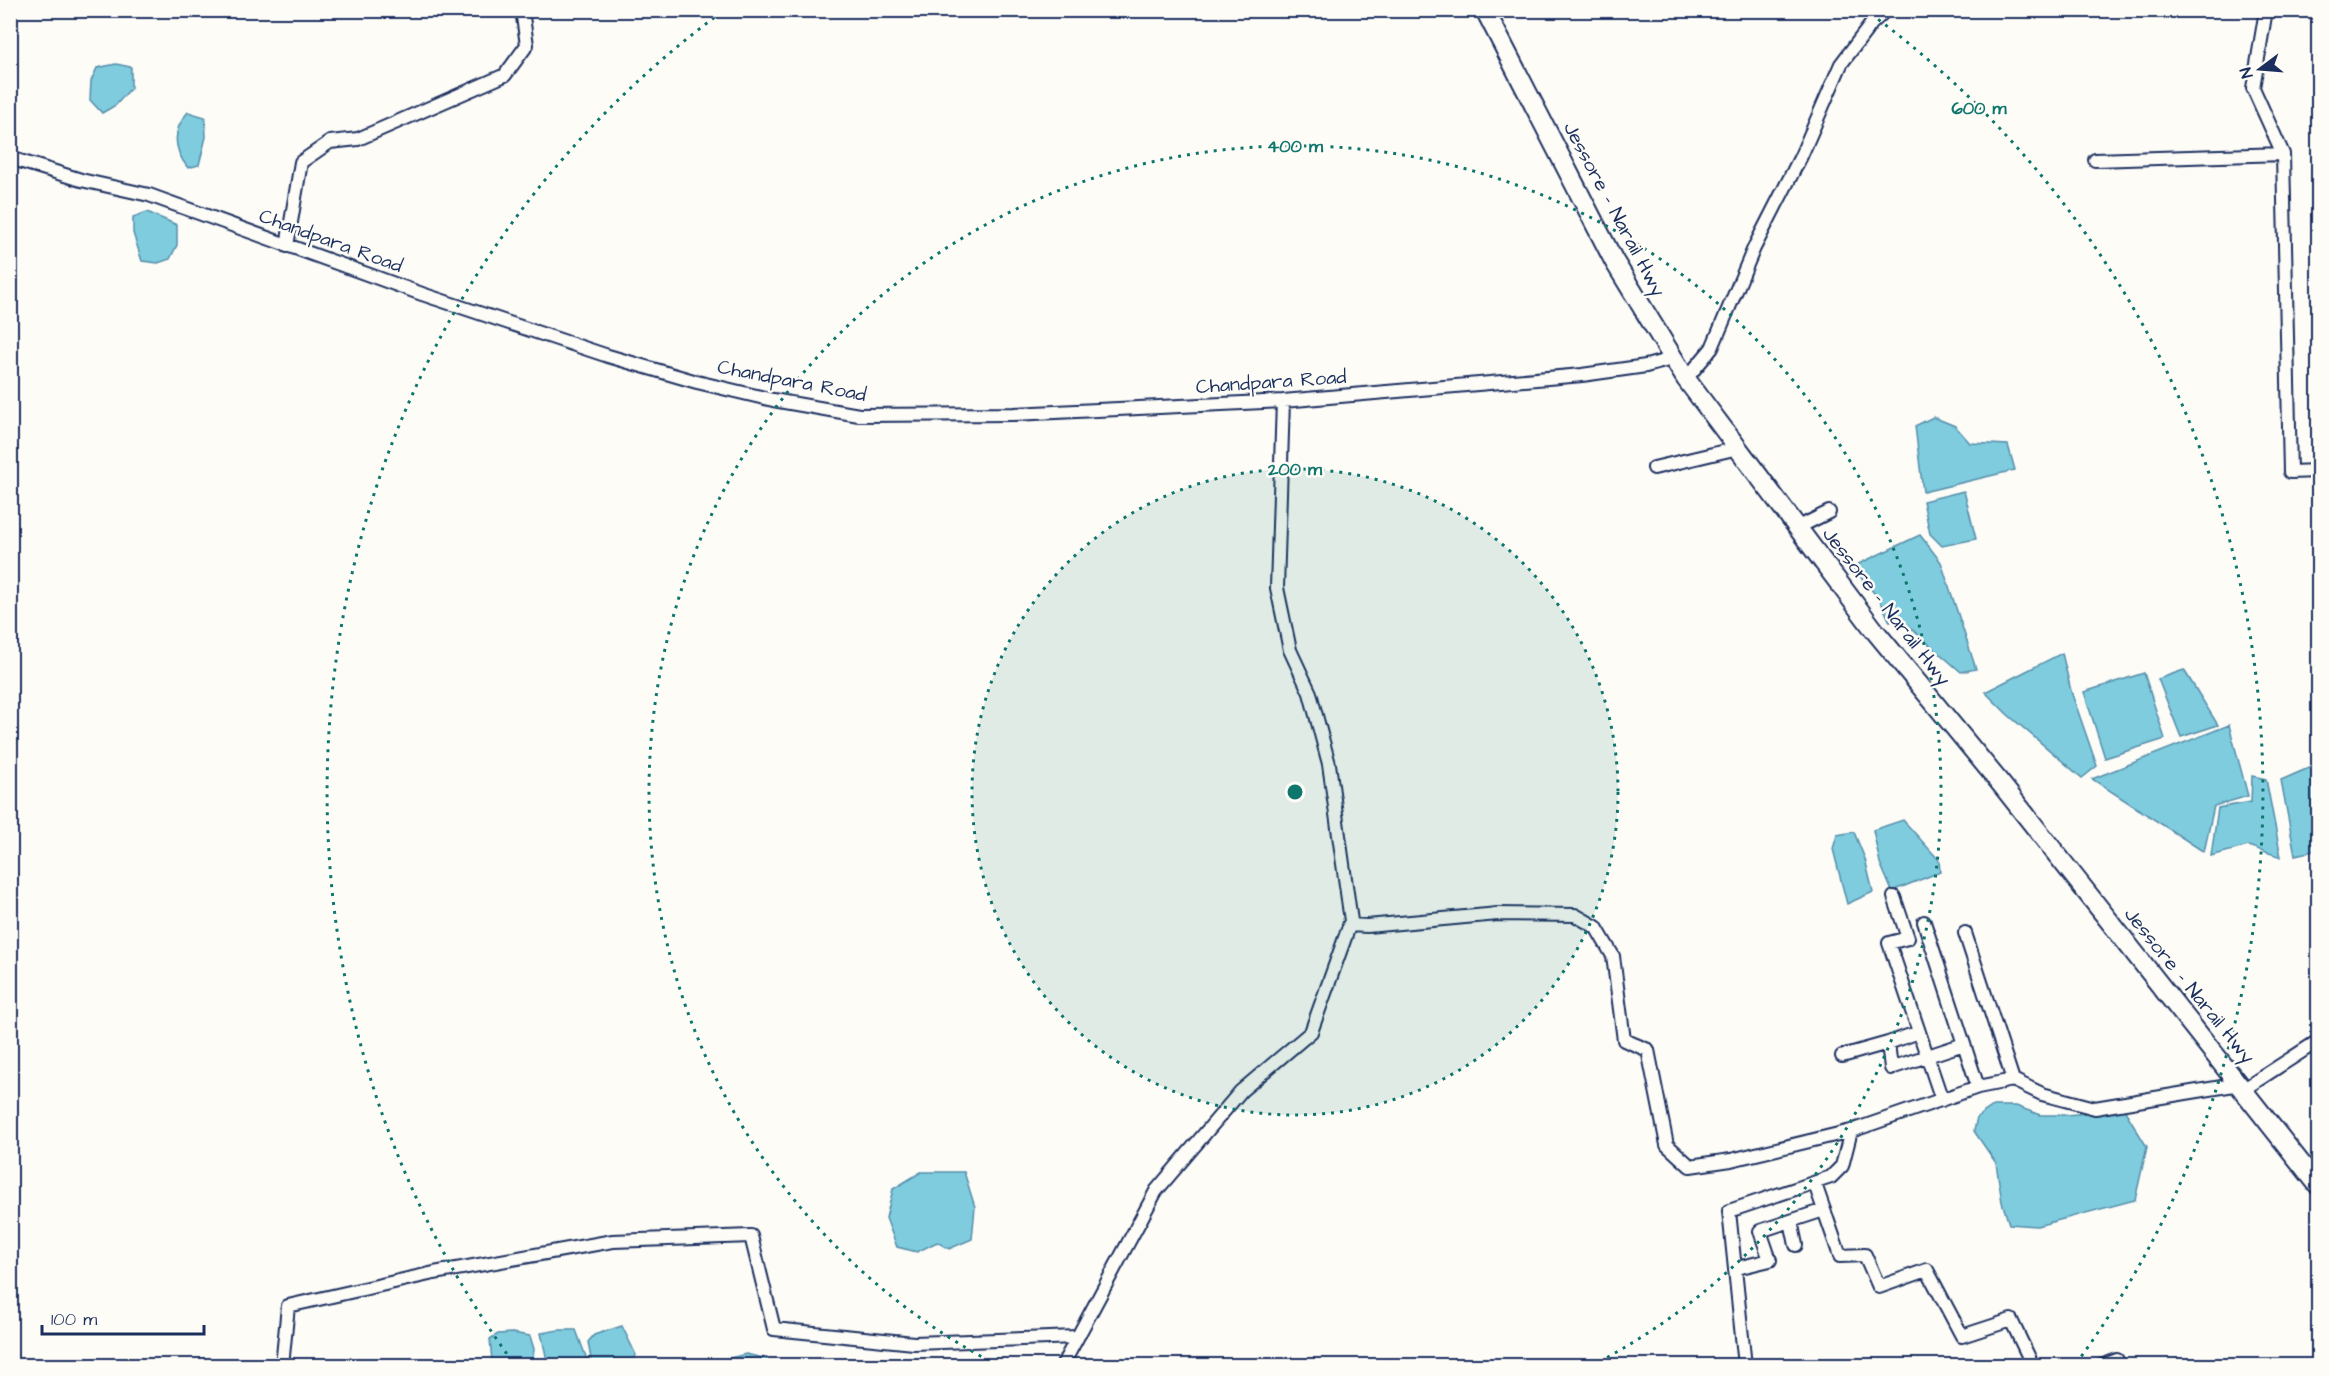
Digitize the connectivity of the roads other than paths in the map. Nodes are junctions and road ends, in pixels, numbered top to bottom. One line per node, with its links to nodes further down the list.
1 (522, 10): 8 (street)
2 (1485, 10): 9 (highway, Jessore - Narail Hwy)
3 (1886, 10): 10 (street)
4 (2266, 10): 5 (street)
5 (2283, 154): 7 (street); 14 (street)
6 (10, 158): 8 (street, Chandpara Road)
7 (2095, 160)
8 (286, 246): 11 (street, Chandpara Road)
9 (1672, 359): 10 (highway, Jessore - Narail Hwy); 11 (street, Chandpara Road)
10 (1686, 379): 12 (highway, Jessore - Narail Hwy)
11 (1283, 401): 19 (street)
12 (1738, 448): 13 (street); 16 (highway, Jessore - Narail Hwy)
13 (1654, 468)
14 (2319, 471)
15 (1828, 512): 16 (street)
16 (1797, 528): 29 (highway, Jessore - Narail Hwy)
17 (1894, 897): 21 (street)
18 (1924, 922): 24 (street)
19 (1349, 926): 31 (street); 38 (street)
20 (1965, 933): 27 (street)
21 (1919, 1032): 23 (street); 26 (street)
22 (2319, 1041): 29 (street)
23 (1888, 1043): 25 (street); 26 (street)
24 (1964, 1044): 26 (street); 28 (street)
25 (1842, 1056)
26 (1928, 1056): 30 (street)
27 (2013, 1080): 28 (street); 29 (street)
28 (1978, 1087): 30 (street)
29 (2242, 1087): 33 (highway, Jessore - Narail Hwy)
30 (1942, 1100): 31 (street)
31 (1851, 1131): 41 (street)
32 (1815, 1184): 34 (street)
33 (2319, 1185)
34 (1824, 1210): 35 (street); 42 (street)
35 (1791, 1221): 36 (street); 37 (street)
36 (1796, 1245)
37 (1737, 1268)
38 (1076, 1337): 39 (street); 40 (street)
39 (282, 1365)
40 (1062, 1365)
41 (1745, 1365)
42 (2033, 1365)
43 (2101, 1365): 44 (street)
44 (2118, 1365)

